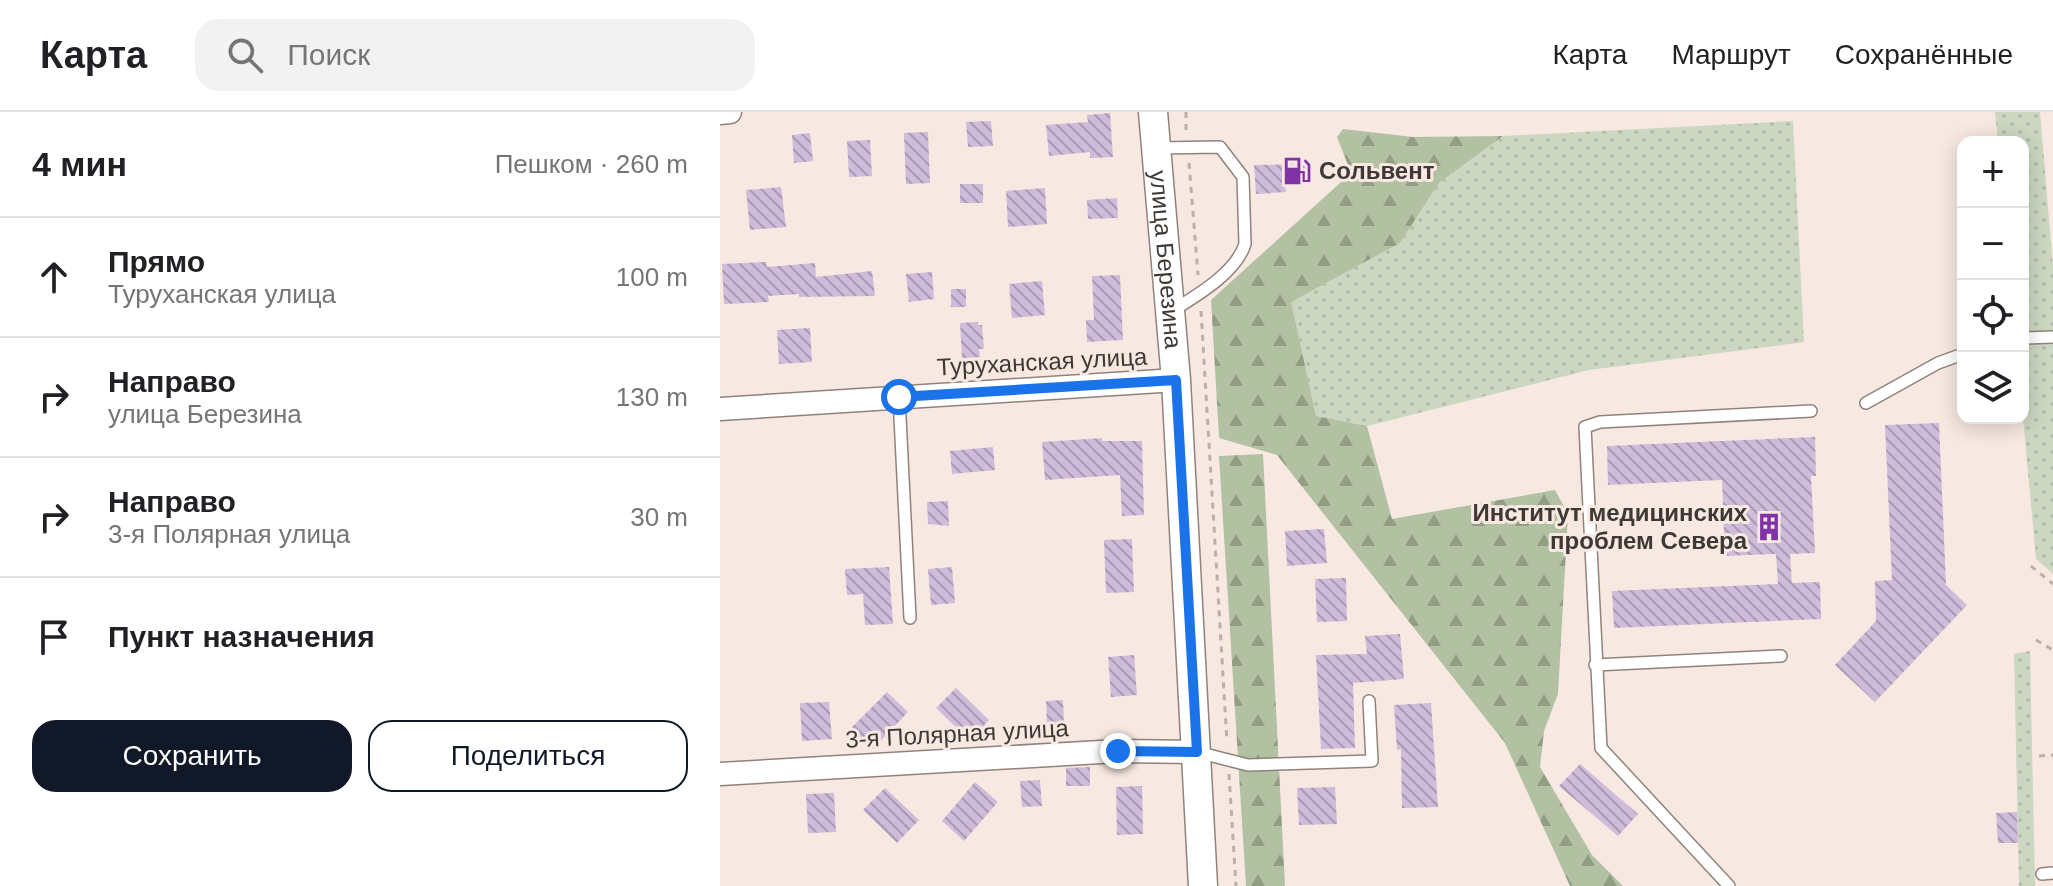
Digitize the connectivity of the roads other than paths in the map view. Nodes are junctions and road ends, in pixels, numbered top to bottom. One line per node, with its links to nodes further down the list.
1 (730, 112): 3 (street)
2 (1153, 112): 4 (street, улица Березина)
3 (720, 113)
4 (1156, 148): 5 (street, улица Березина); 5 (lane)
5 (1171, 312): 9 (street, улица Березина)
6 (2053, 337): 7 (lane)
7 (2029, 338)
8 (1957, 356): 11 (lane)
9 (1176, 380): 10 (street, Туруханская улица); 18 (street, улица Березина)
10 (899, 397): 12 (street, Туруханская улица); 14 (lane)
11 (1866, 403)
12 (720, 409)
13 (1811, 411): 16 (lane)
14 (910, 618)
15 (1781, 656): 16 (lane)
16 (1595, 665): 21 (lane)
17 (1369, 701): 18 (lane)
18 (1197, 752): 19 (street, 3-я Полярная улица); 20 (street, улица Березина)
19 (720, 774)
20 (1203, 886)
21 (1729, 886)

